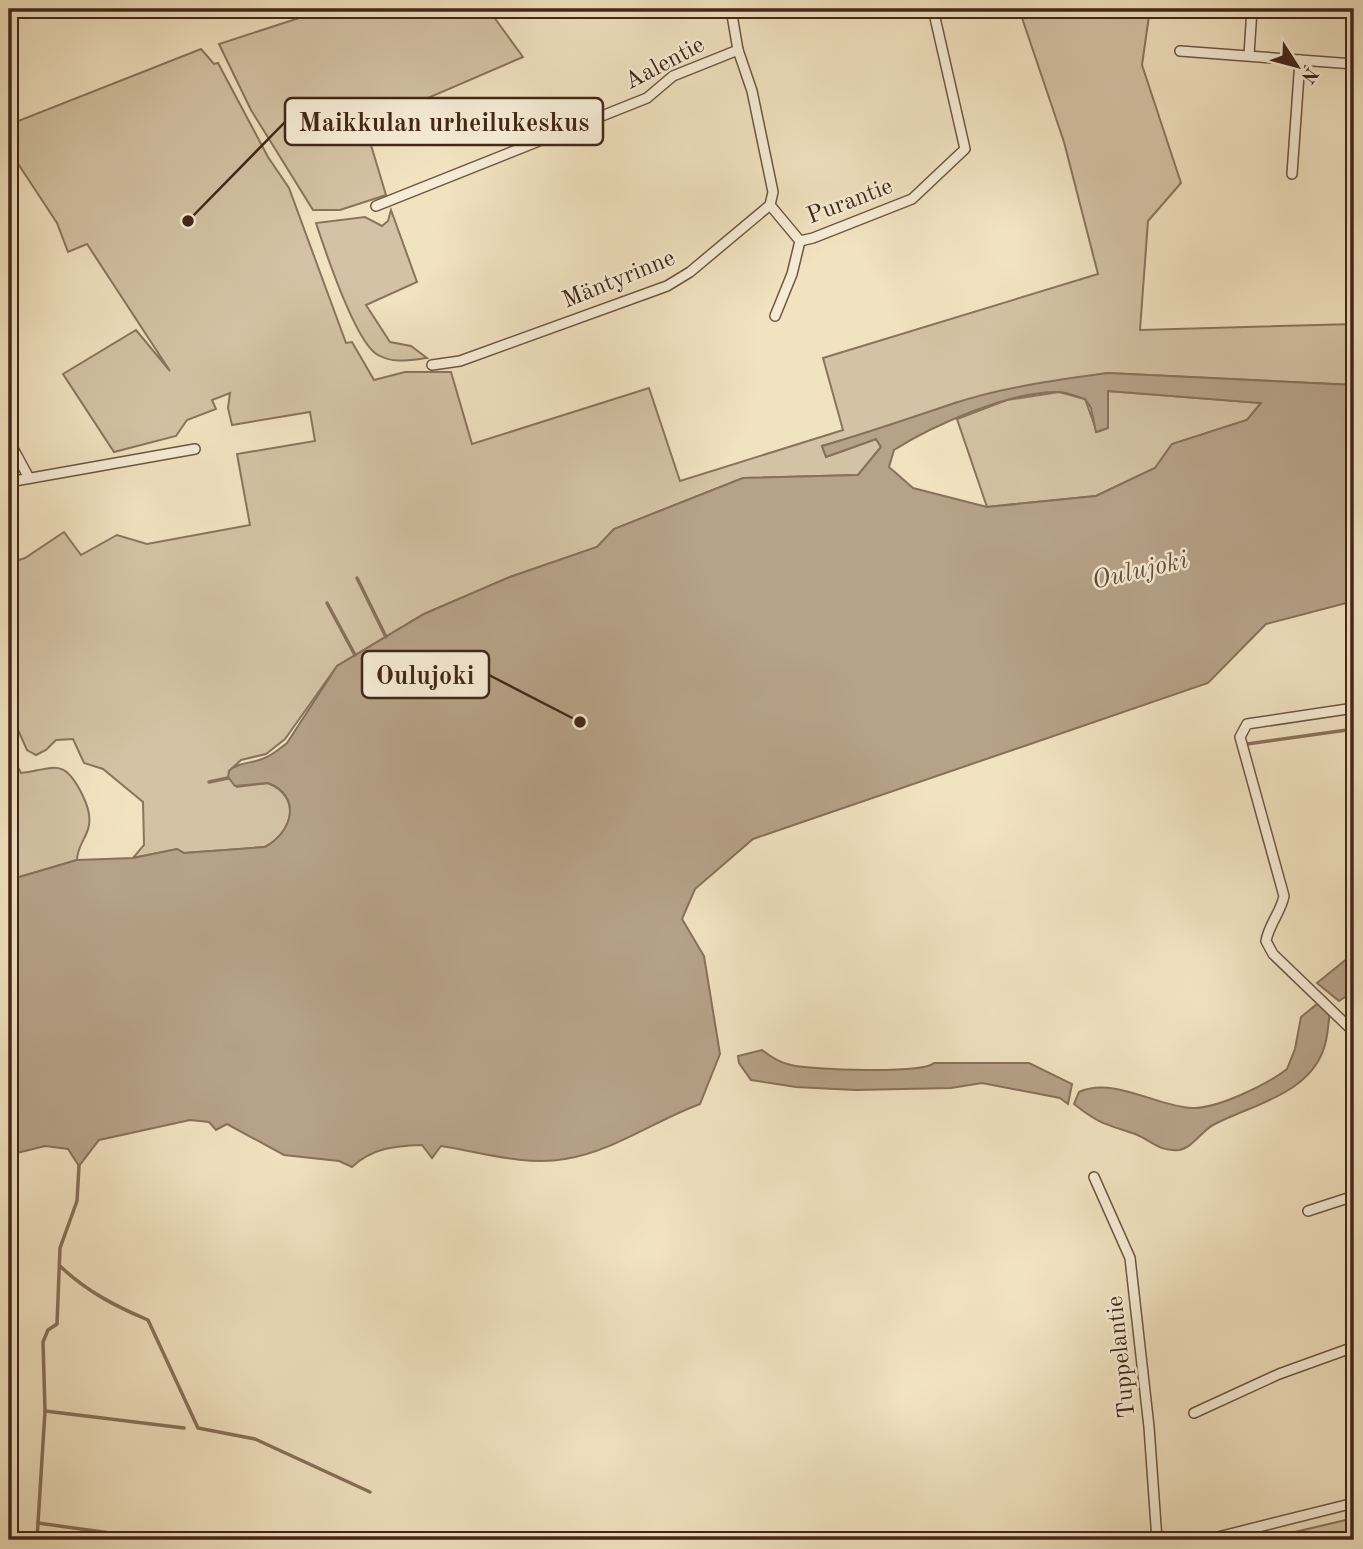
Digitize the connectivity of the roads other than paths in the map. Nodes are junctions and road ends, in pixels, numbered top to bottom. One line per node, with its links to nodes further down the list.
1 (732, 9): 4 (street)
2 (933, 9): 12 (street, Purantie)
3 (1252, 9): 6 (street)
4 (738, 50): 10 (street); 11 (street, Aalentie)
5 (1180, 51): 6 (street)
6 (1249, 55): 7 (street)
7 (1300, 60): 8 (street); 9 (street)
8 (1354, 64)
9 (1292, 174)
10 (770, 205): 12 (street, Purantie); 14 (street, Mäntyrinne)
11 (376, 206)
12 (800, 241): 13 (street)
13 (775, 316)
14 (432, 365)
15 (9, 441): 17 (street)
16 (195, 449): 17 (street)
17 (29, 478): 18 (street)
18 (9, 482)
19 (1354, 708): 20 (street)
20 (1354, 1032)
21 (1094, 1177): 27 (street, Tuppelantie)
22 (1354, 1196): 23 (street)
23 (1308, 1211)
24 (1354, 1347): 25 (street)
25 (1194, 1413)
26 (1354, 1503): 28 (street)
27 (1157, 1540)
28 (1206, 1540)

